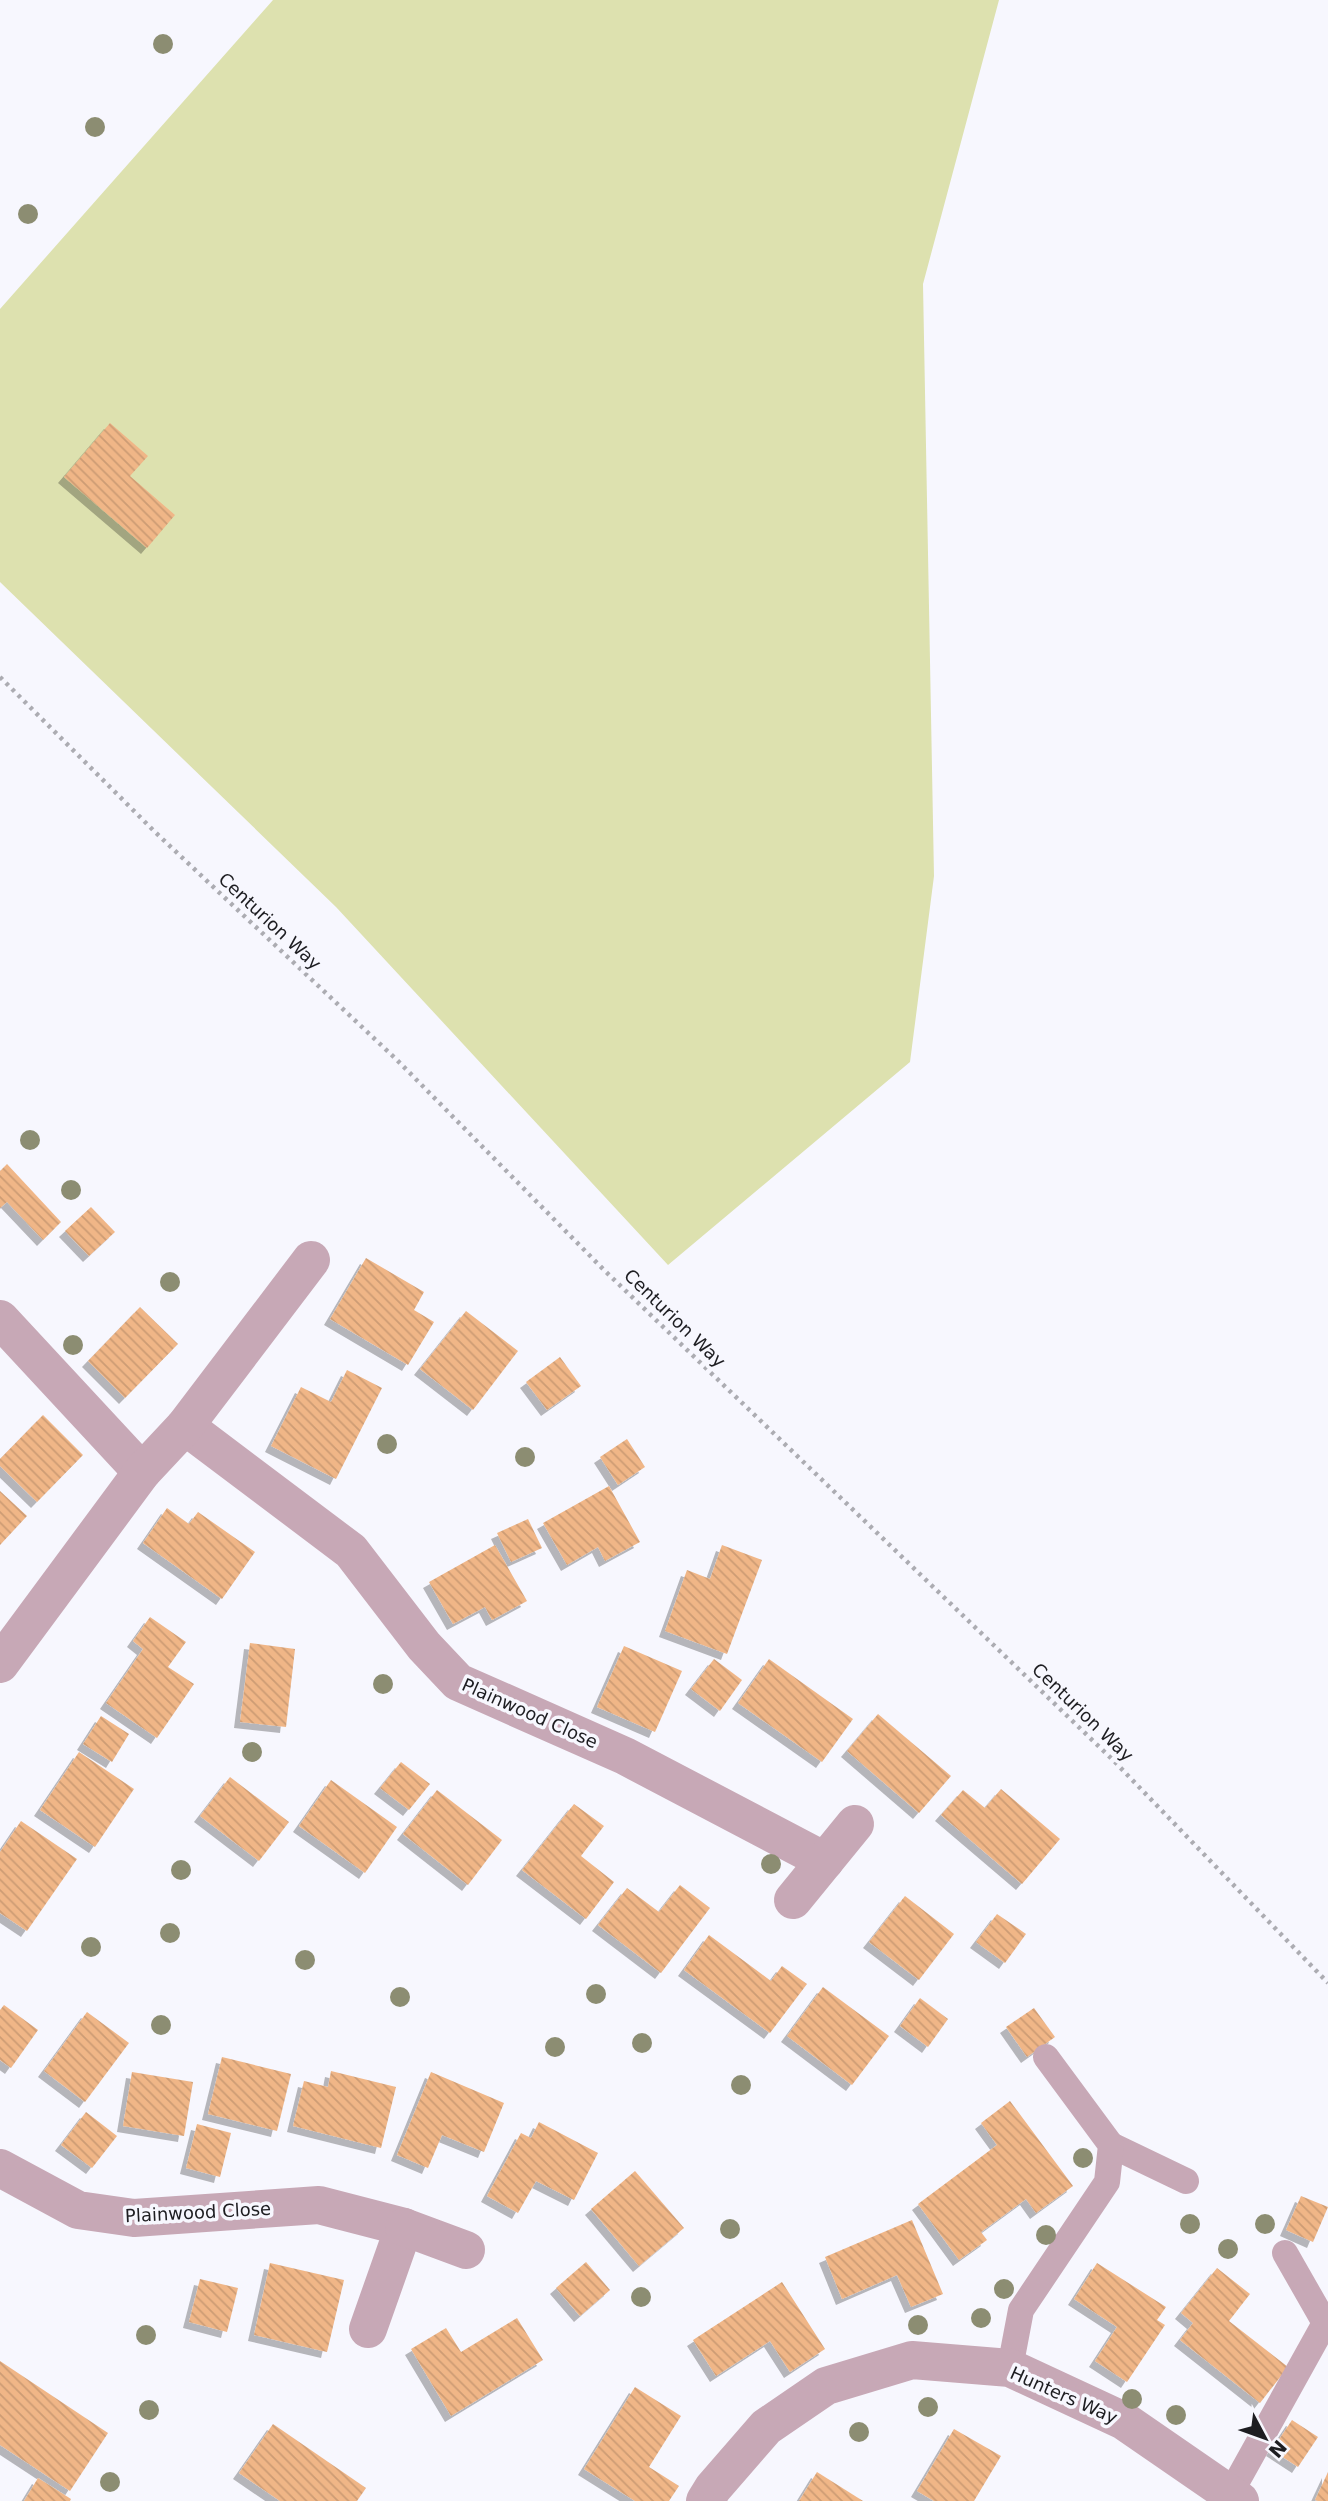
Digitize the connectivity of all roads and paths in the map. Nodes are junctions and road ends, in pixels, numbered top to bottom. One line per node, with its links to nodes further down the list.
1 (0, 677): 10 (path, Centurion Way)
2 (311, 1260): 4 (street)
3 (0, 1319): 5 (street)
4 (184, 1426): 5 (street); 8 (street, Plainwood Close)
5 (142, 1472): 6 (street)
6 (0, 1664)
7 (855, 1824): 8 (street)
8 (825, 1861): 9 (street)
9 (793, 1900)
10 (1328, 1983)
11 (1046, 2057): 12 (lane)
12 (1111, 2145): 14 (lane); 19 (lane)
13 (0, 2168): 15 (street, Plainwood Close)
14 (1186, 2181)
15 (404, 2228): 16 (street, Plainwood Close); 18 (street)
16 (466, 2250)
17 (1284, 2253): 20 (lane)
18 (368, 2329)
19 (1010, 2368): 20 (street, Hunters Way); 21 (street, Hunters Way)
20 (1235, 2497)
21 (705, 2501)

